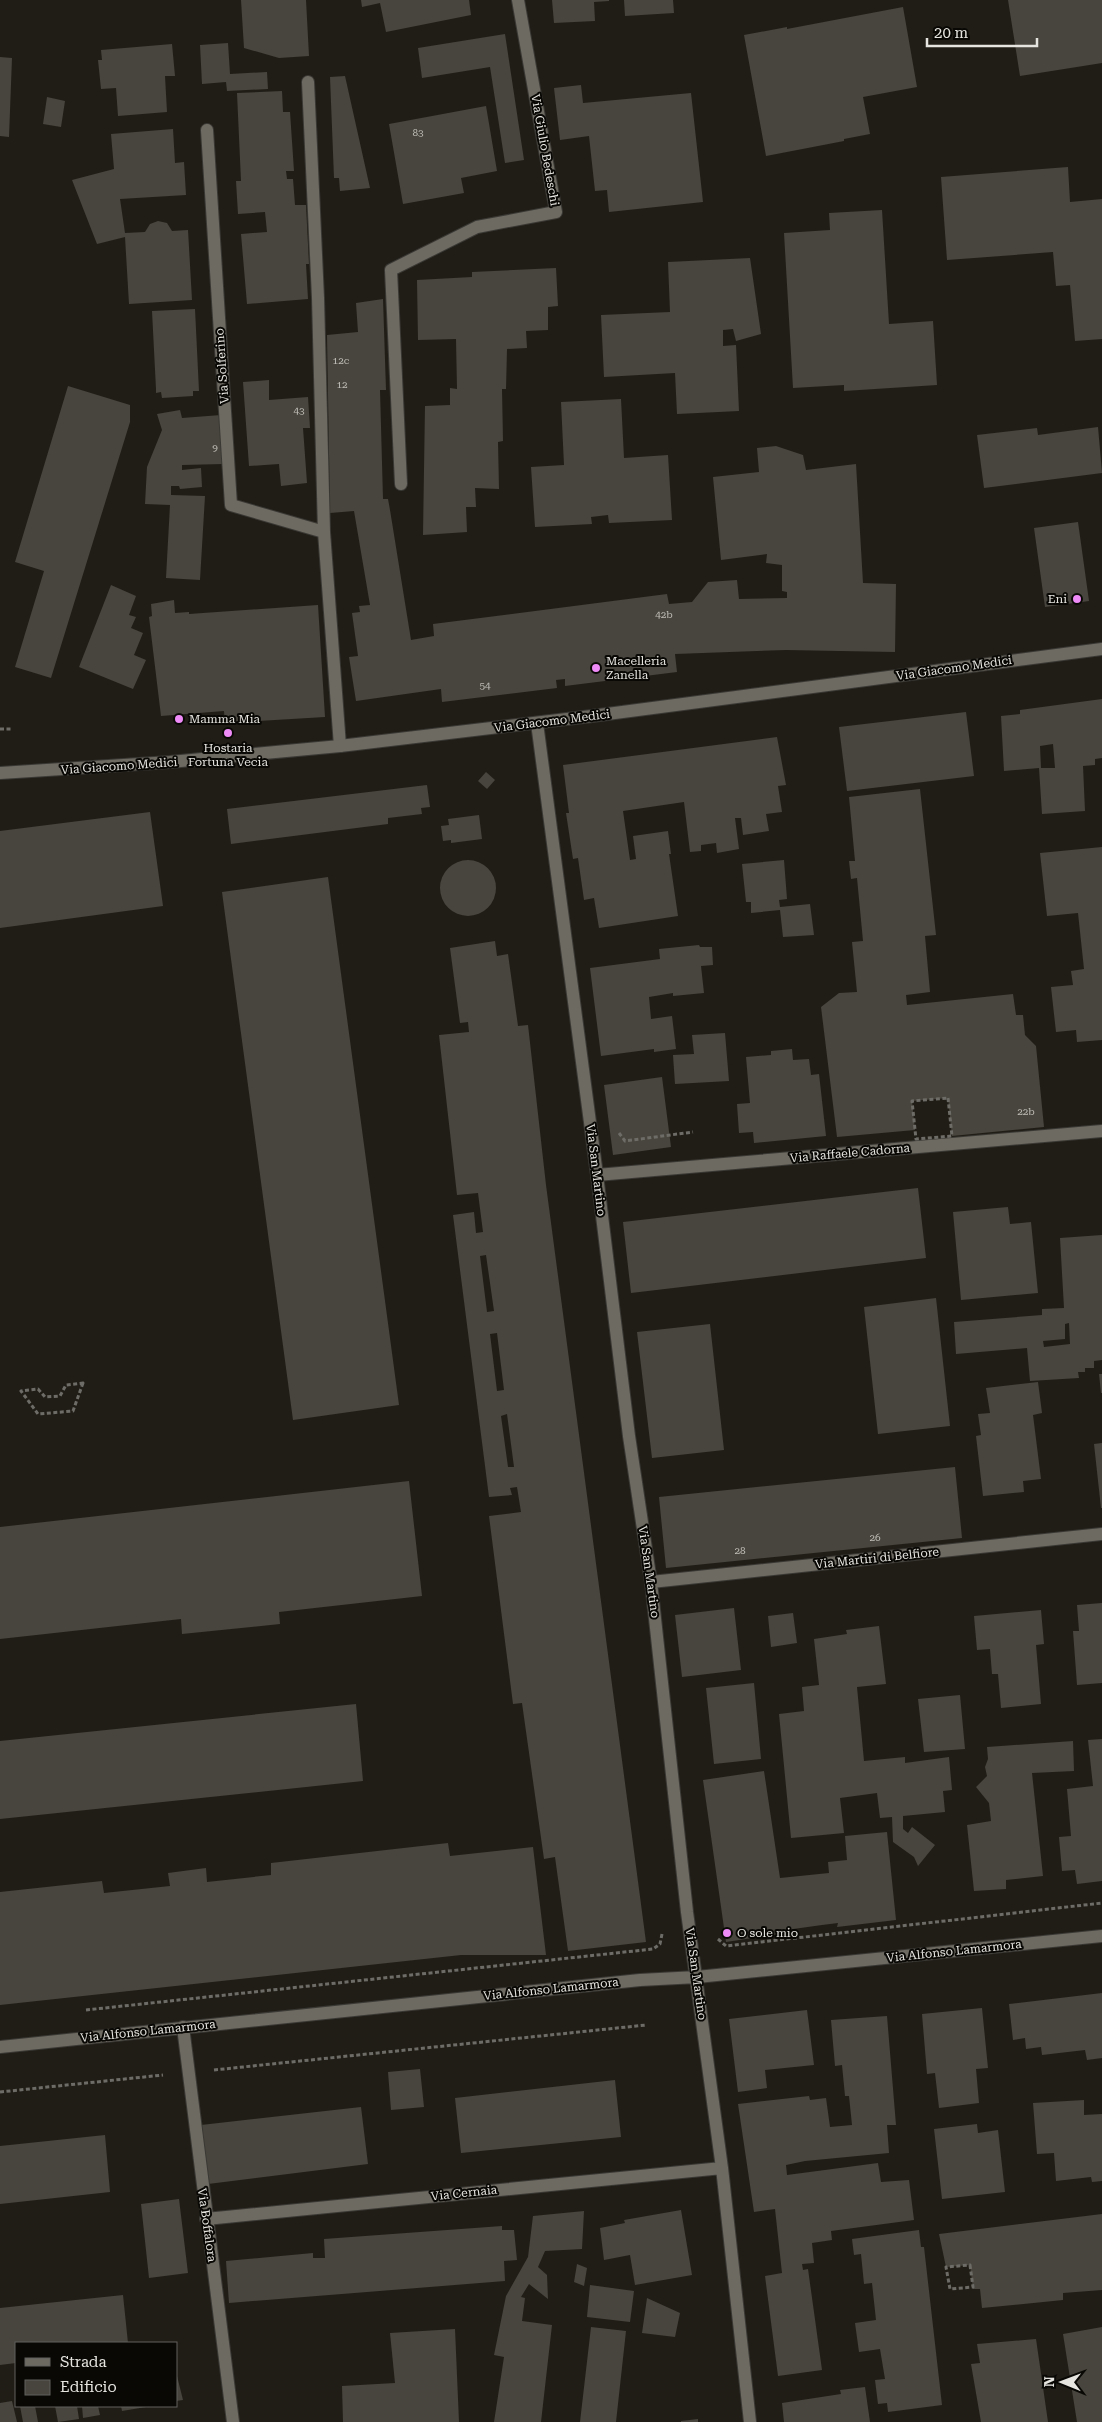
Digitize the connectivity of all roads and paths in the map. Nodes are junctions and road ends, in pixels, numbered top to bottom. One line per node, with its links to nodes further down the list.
1 (518, 0): 4 (street, Via Giulio Bedeschi)
2 (308, 82): 5 (street)
3 (207, 130): 5 (street, Via Solferino)
4 (401, 484)
5 (324, 532): 10 (street)
6 (1102, 649): 7 (street, Via Giacomo Medici)
7 (537, 723): 10 (street, Via Giacomo Medici); 15 (street, Via San Martino)
8 (0, 729): 9 (path)
9 (14, 729)
10 (340, 746): 11 (street, Via Giacomo Medici)
11 (0, 773)
12 (617, 1125): 14 (path)
13 (1102, 1131): 15 (street, Via Raffaele Cadorna)
14 (694, 1132)
15 (597, 1175): 18 (street, Via San Martino)
16 (83, 1383): 16 (path)
17 (1102, 1534): 18 (street, Via Martiri di Belfiore)
18 (651, 1582): 23 (street, Via San Martino)
19 (1102, 1903): 21 (path)
20 (661, 1930): 24 (path)
21 (717, 1932)
22 (1102, 1936): 23 (street, Via Alfonso Lamarmora)
23 (697, 1977): 26 (street, Via Alfonso Lamarmora); 30 (street, Via San Martino)
24 (78, 2010)
25 (646, 2025): 28 (path)
26 (183, 2027): 27 (street, Via Alfonso Lamarmora); 28 (street, Via Boffalora)
27 (0, 2047)
28 (187, 2073): 29 (path); 31 (street, Via Boffalora)
29 (0, 2092)
30 (722, 2168): 31 (street, Via Cernaia); 34 (street, Via San Martino)
31 (206, 2219): 33 (street, Via Boffalora)
32 (973, 2287): 32 (path)
33 (233, 2422)
34 (750, 2422)

